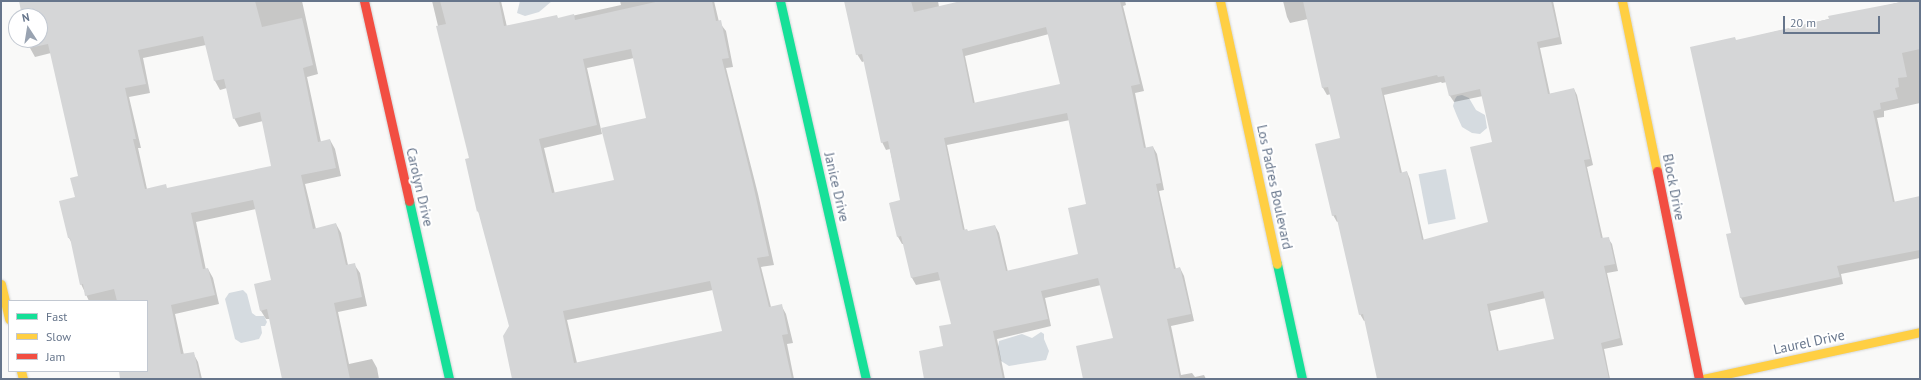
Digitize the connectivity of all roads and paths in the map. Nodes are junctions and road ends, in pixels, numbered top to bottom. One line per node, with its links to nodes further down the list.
1 (364, 1): 8 (street, Carolyn Drive)
2 (780, 1): 9 (street, Janice Drive)
3 (1220, 1): 10 (street, Los Padres Boulevard)
4 (1622, 1): 11 (street, Block Drive)
5 (1, 284): 6 (street)
6 (8, 315)
7 (1920, 332): 12 (street, Laurel Drive)
8 (449, 379)
9 (866, 379)
10 (1302, 379)
11 (1699, 379)
12 (1703, 379)

